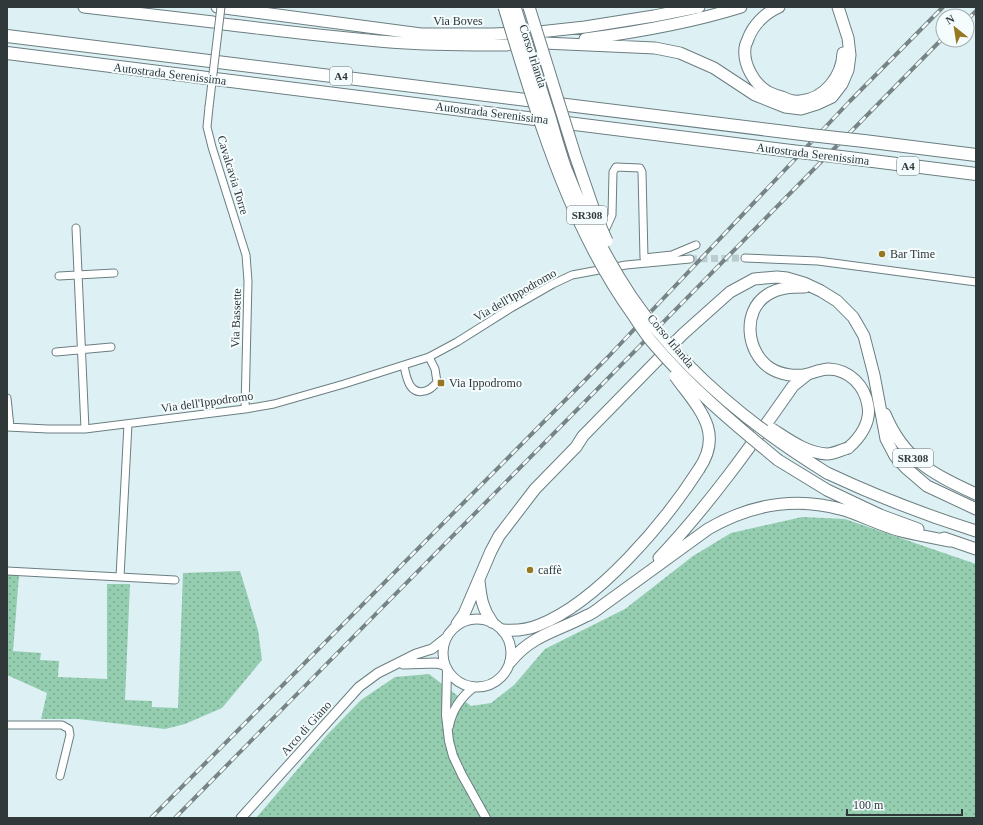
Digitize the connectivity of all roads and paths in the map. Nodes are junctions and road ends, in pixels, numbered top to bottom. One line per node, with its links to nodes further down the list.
1 (84, 7): 14 (highway, Via Boves)
2 (217, 7): 12 (highway, Via Boves)
3 (221, 7): 19 (street, Cavalcavia Torre, bridge)
4 (504, 7): 30 (highway, Corso Irlanda / SR308, bridge)
5 (515, 7): 27 (highway, Corso Irlanda / SR308, bridge)
6 (529, 7): 27 (highway, bridge)
7 (665, 7): 12 (highway)
8 (699, 7): 12 (highway, Via Boves)
9 (741, 7): 11 (highway)
10 (779, 7): 11 (highway)
11 (835, 10)
12 (570, 28)
13 (7, 36): 16 (highway, Autostrada Serenissima / A4, bridge)
14 (506, 45)
15 (7, 54): 17 (highway, Autostrada Serenissima / A4, bridge)
16 (976, 155)
17 (976, 174)
18 (76, 228): 25 (street)
19 (238, 230): 40 (street, Via Bassette)
20 (696, 245): 23 (street)
21 (745, 258): 28 (street)
22 (690, 259): 23 (street, Via dell'Ippodromo)
23 (606, 269): 34 (street, Via dell'Ippodromo)
24 (114, 273): 25 (street)
25 (77, 275): 26 (street); 32 (street)
26 (59, 276)
27 (618, 276): 37 (highway, Corso Irlanda / SR308, bridge)
28 (976, 282)
29 (810, 287): 36 (highway); 38 (highway); 53 (highway)
30 (651, 341): 47 (highway, Corso Irlanda / SR308, bridge); 56 (highway, bridge)
31 (111, 346): 32 (street)
32 (82, 349): 33 (street); 43 (street)
33 (56, 352)
34 (429, 357): 35 (street, Via dell'Ippodromo); 35 (street)
35 (404, 366): 40 (street, Via dell'Ippodromo)
36 (808, 374): 37 (highway, bridge); 51 (highway)
37 (716, 390): 46 (highway, Corso Irlanda / SR308, bridge)
38 (878, 396): 44 (highway, SR308); 45 (highway)
39 (7, 398): 42 (street)
40 (245, 409): 41 (street, Via dell'Ippodromo)
41 (128, 424): 43 (street, Via dell'Ippodromo); 50 (street)
42 (9, 427): 43 (street, Via dell'Ippodromo)
43 (85, 429)
44 (976, 494)
45 (976, 509)
46 (976, 531)
47 (950, 541): 48 (highway, Corso Irlanda / SR308); 51 (highway)
48 (976, 549)
49 (7, 570): 50 (street)
50 (120, 577): 52 (street)
51 (640, 578): 58 (highway)
52 (176, 580)
53 (479, 580): 54 (highway); 55 (highway)
54 (492, 622): 55 (main road); 56 (main road)
55 (457, 624): 57 (main road)
56 (503, 630): 58 (main road)
57 (446, 638): 59 (main road, Arco di Giano); 60 (main road)
58 (511, 661): 61 (main road)
59 (397, 665): 60 (main road, Arco di Giano); 65 (main road, Arco di Giano)
60 (446, 668): 61 (main road); 63 (street)
61 (474, 687): 63 (street)
62 (7, 725): 64 (street)
63 (448, 731): 66 (street)
64 (60, 776)
65 (240, 818)
66 (486, 818)

